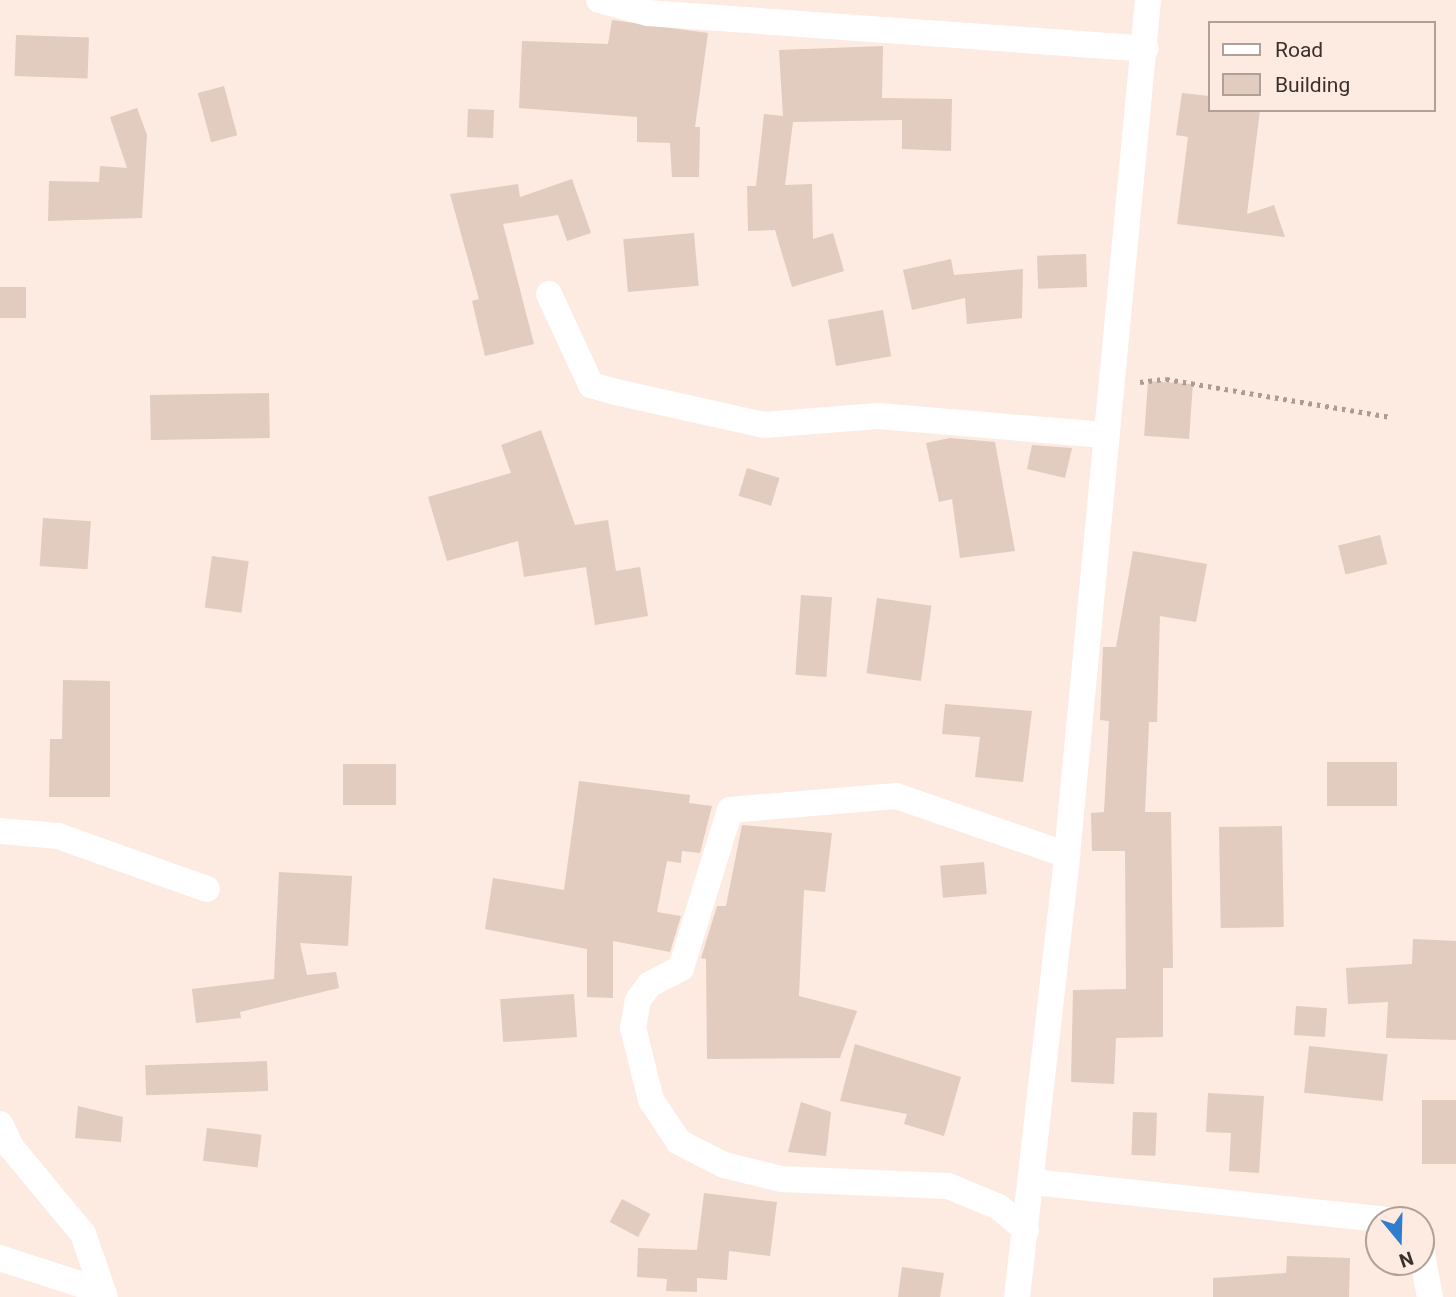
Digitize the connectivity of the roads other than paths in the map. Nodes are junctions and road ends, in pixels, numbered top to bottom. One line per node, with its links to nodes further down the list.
1 (599, 0): 3 (street)
2 (1148, 0): 3 (street)
3 (1146, 49): 5 (street)
4 (549, 294): 5 (street)
5 (1104, 435): 7 (street)
6 (0, 831): 8 (street)
7 (1068, 855): 10 (street); 12 (street)
8 (207, 889)
9 (0, 1124): 15 (street)
10 (1033, 1182): 11 (street); 12 (street)
11 (1365, 1217)
12 (1026, 1230): 16 (street)
13 (0, 1258): 15 (street)
14 (1426, 1276): 17 (street)
15 (103, 1294)
16 (1017, 1297)
17 (1430, 1297)

